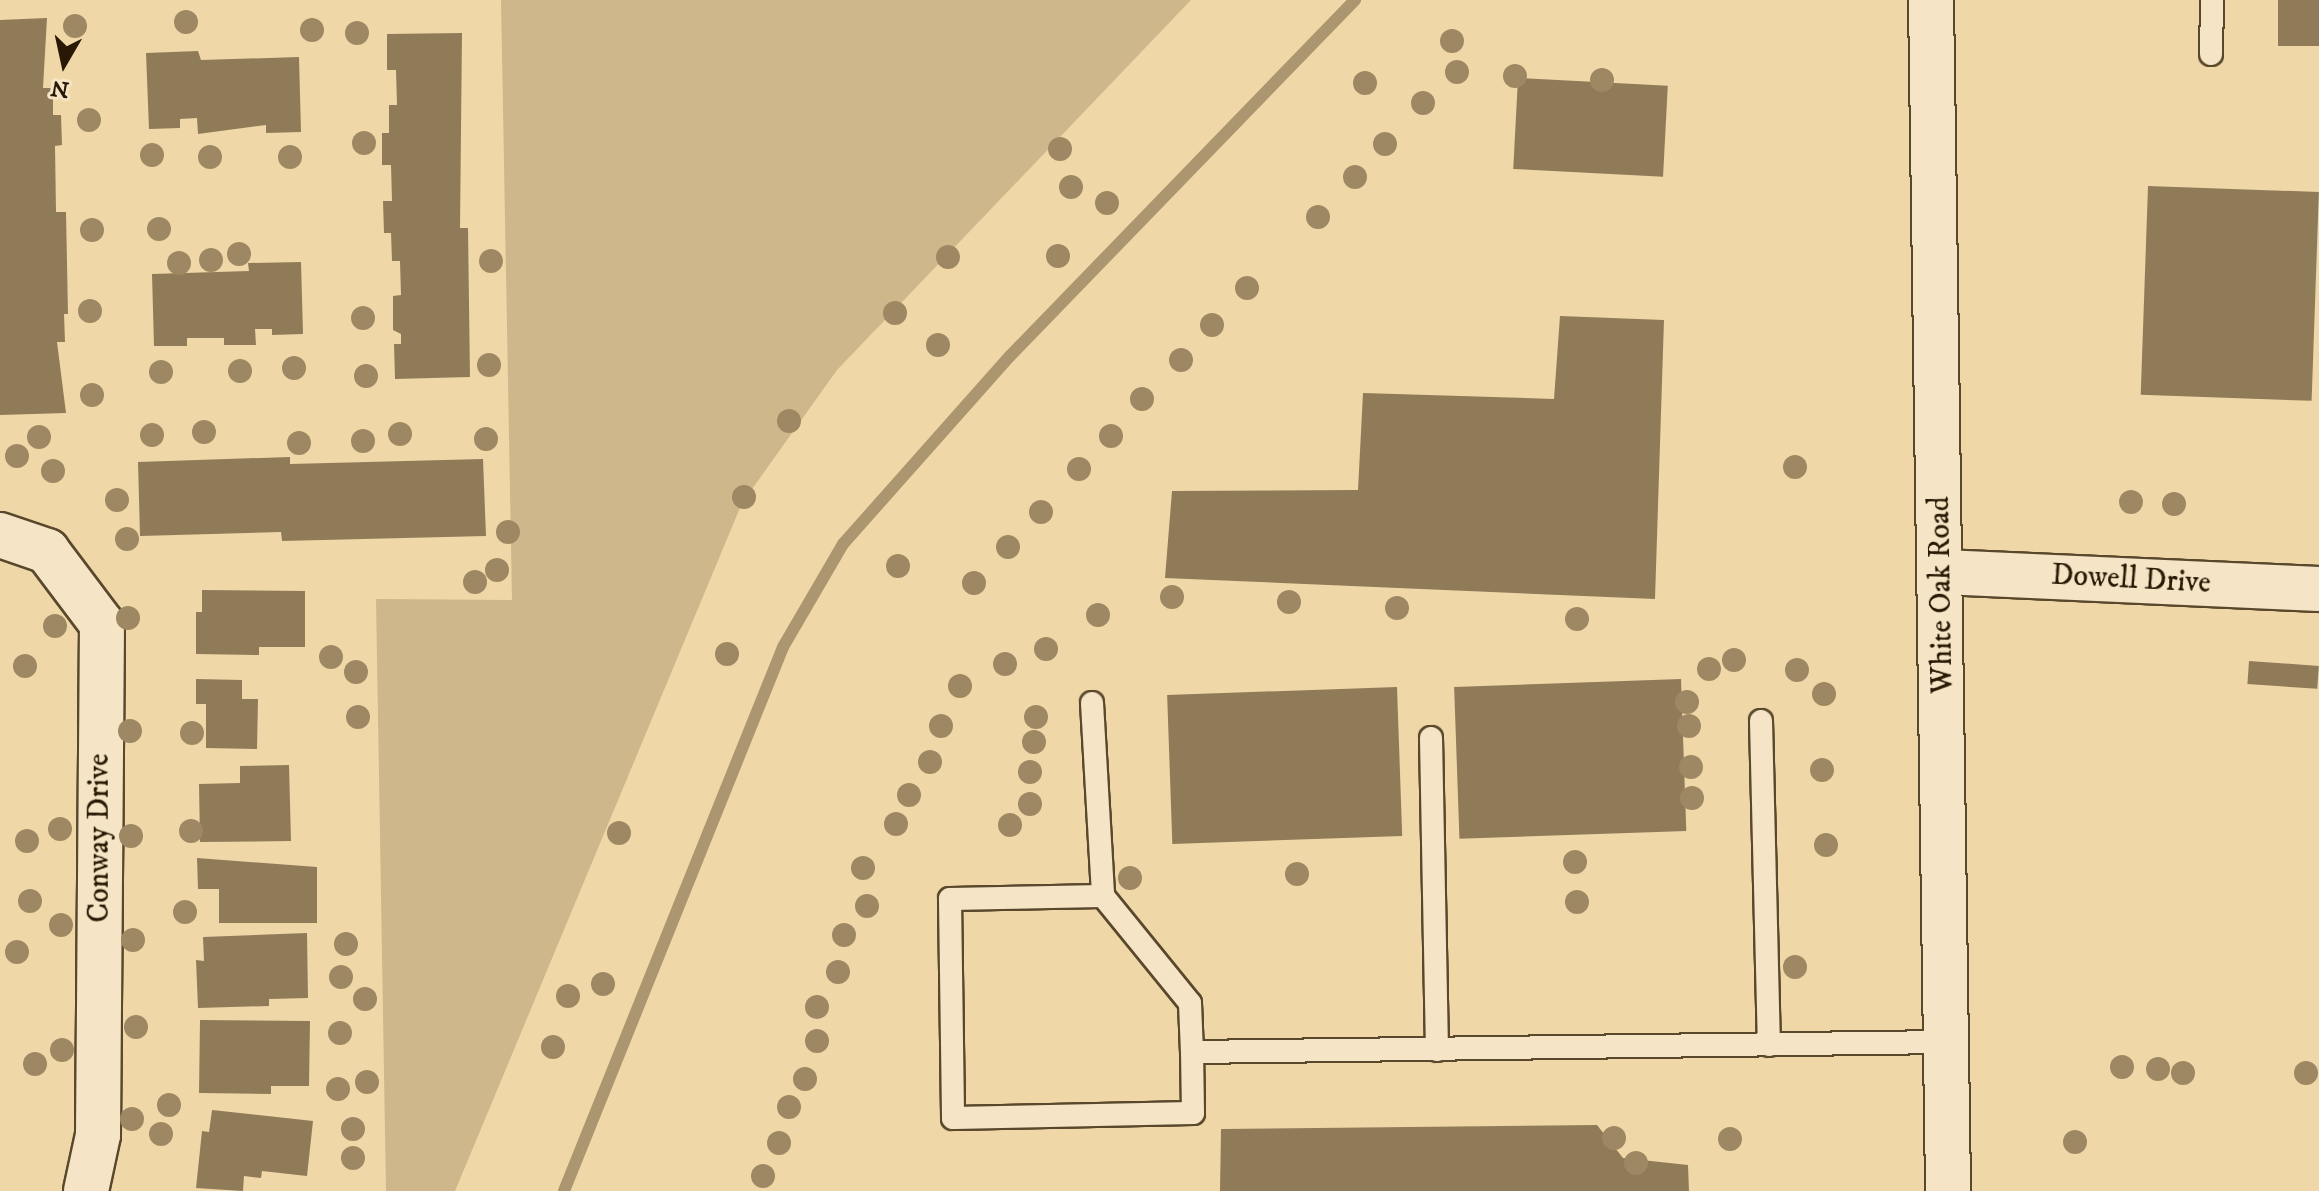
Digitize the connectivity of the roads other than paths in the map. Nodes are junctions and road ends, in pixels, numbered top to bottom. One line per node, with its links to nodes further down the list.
1 (1931, 0): 5 (street, White Oak Road)
2 (2212, 0): 3 (lane)
3 (2211, 54)
4 (0, 535): 15 (street, Conway Drive)
5 (1943, 572): 6 (street, Dowell Drive); 11 (street, White Oak Road)
6 (2319, 589)
7 (1092, 703): 10 (lane)
8 (1761, 721): 12 (lane)
9 (1431, 738): 13 (lane)
10 (1103, 896): 14 (lane); 14 (lane)
11 (1946, 1042): 12 (lane); 16 (street, White Oak Road)
12 (1769, 1045): 13 (lane)
13 (1437, 1050): 14 (lane)
14 (1192, 1052)
15 (86, 1191)
16 (1948, 1191)

